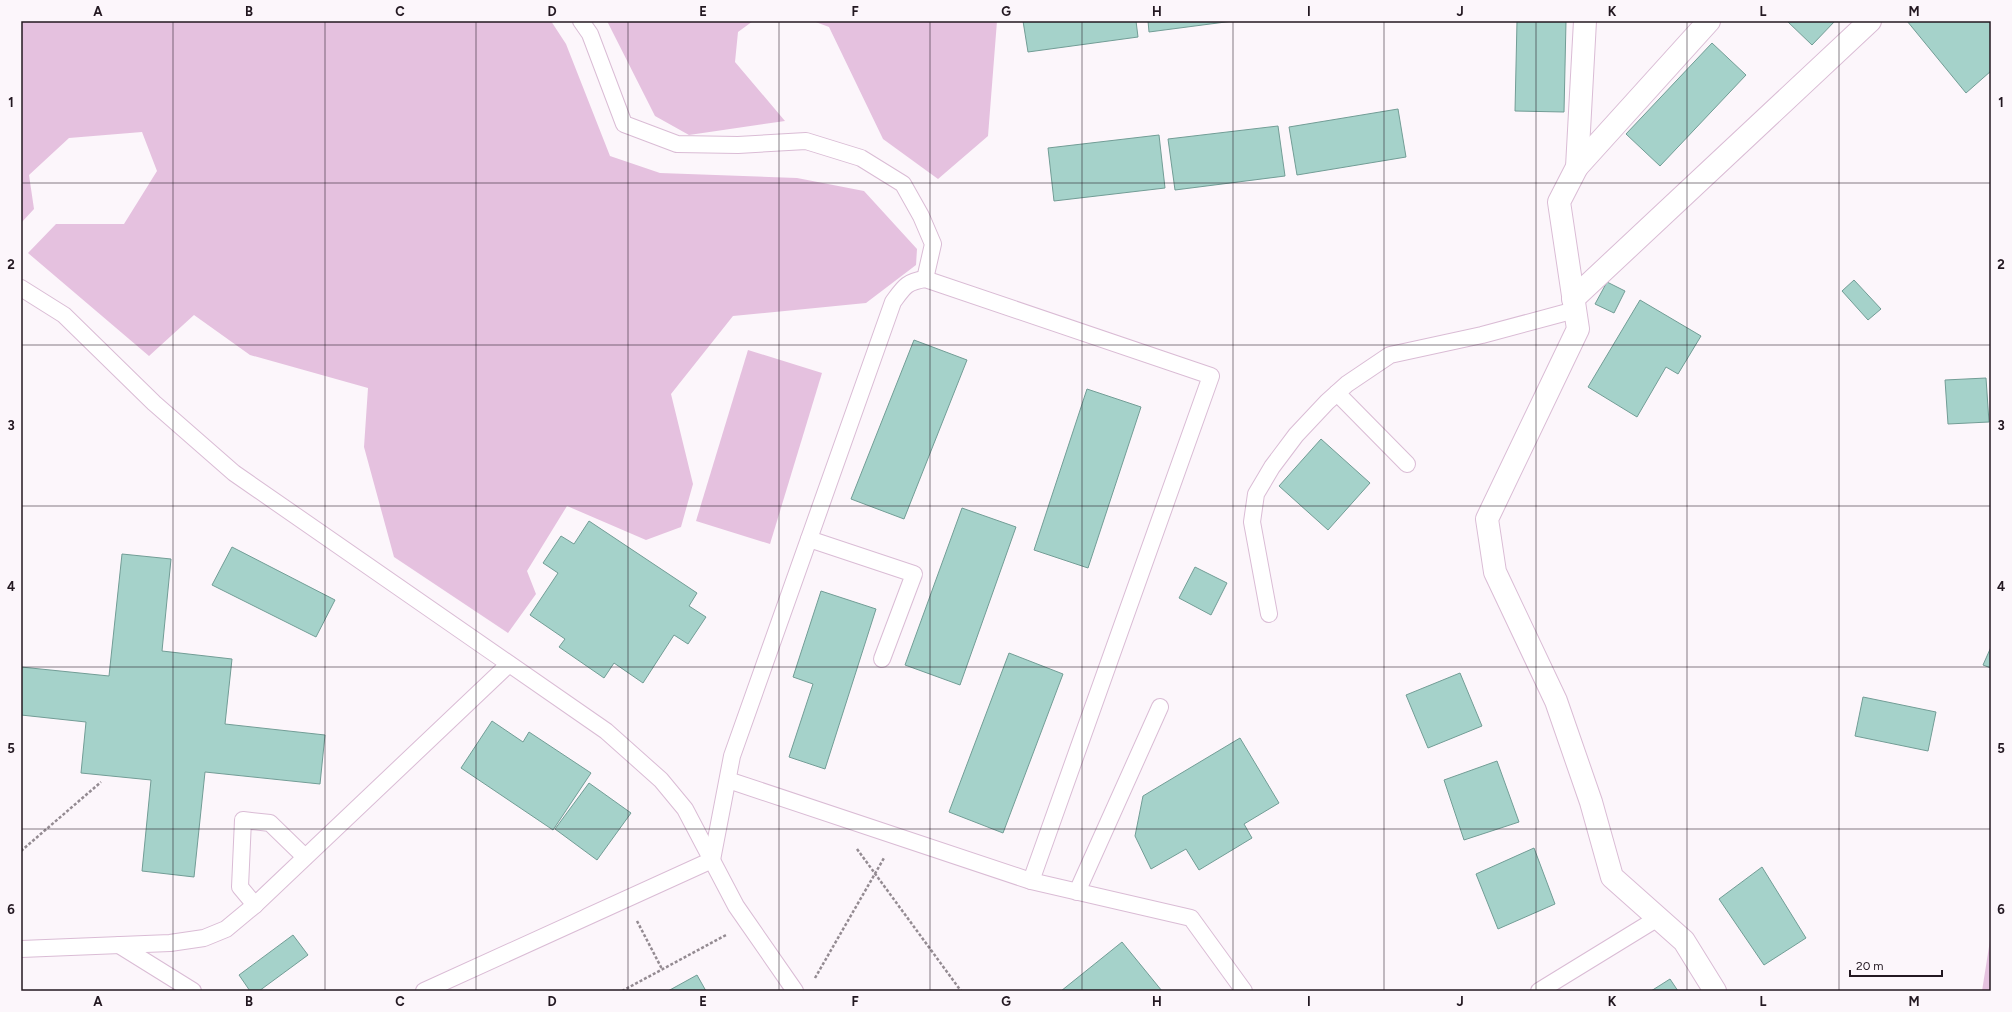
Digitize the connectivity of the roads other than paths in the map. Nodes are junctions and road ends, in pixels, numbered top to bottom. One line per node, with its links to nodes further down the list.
1 (581, 21): 6 (lane)
2 (1585, 21): 5 (street)
3 (1710, 21): 5 (street)
4 (1870, 21): 8 (street)
5 (1577, 167): 8 (street)
6 (925, 279): 11 (lane); 19 (lane)
7 (21, 288): 14 (lane)
8 (1574, 304): 9 (lane); 22 (street)
9 (1337, 393): 10 (lane); 12 (lane)
10 (1407, 464)
11 (809, 539): 13 (lane); 16 (lane)
12 (1269, 614)
13 (882, 659)
14 (509, 664): 17 (lane); 18 (lane)
15 (1160, 707): 20 (lane)
16 (728, 780): 18 (lane); 19 (lane)
17 (305, 857): 21 (lane); 21 (lane)
18 (712, 860): 26 (lane); 27 (lane)
19 (1031, 881): 20 (lane)
20 (1077, 892): 28 (lane)
21 (255, 905): 23 (lane)
22 (1658, 918): 29 (lane); 30 (street)
23 (119, 945): 24 (lane); 25 (lane)
24 (21, 949)
25 (192, 991)
26 (424, 991)
27 (795, 991)
28 (1244, 991)
29 (1539, 991)
30 (1715, 991)

